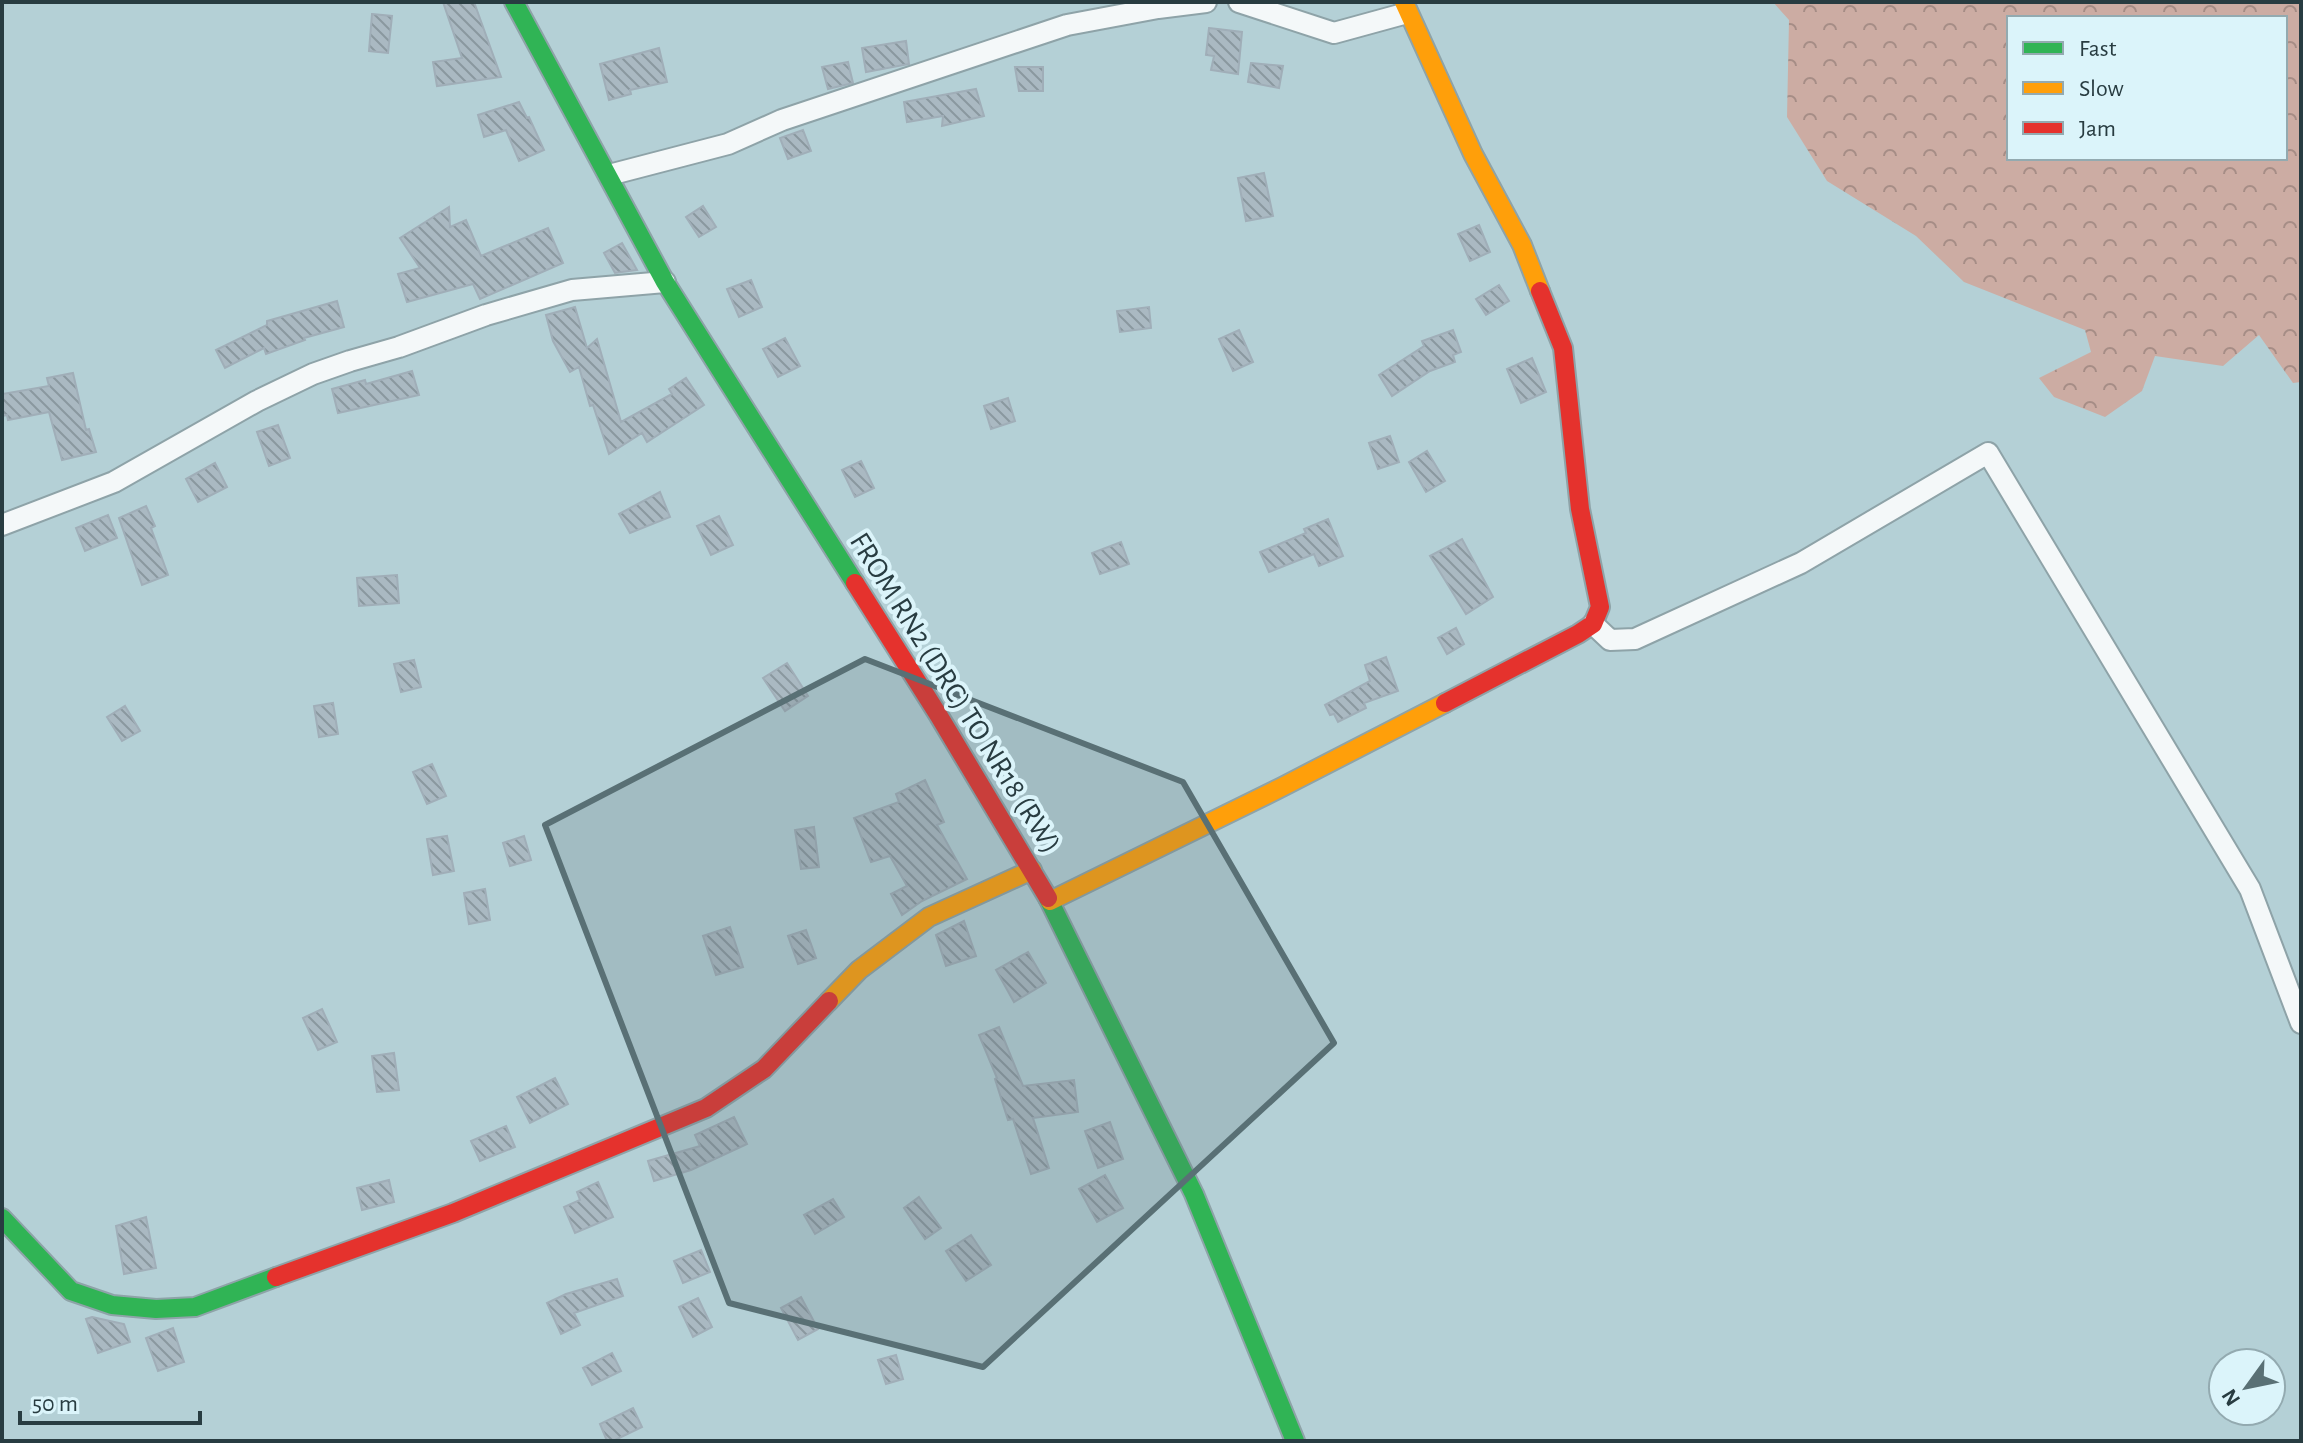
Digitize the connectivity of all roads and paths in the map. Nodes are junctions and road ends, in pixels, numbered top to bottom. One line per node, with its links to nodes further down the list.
1 (514, 2): 5 (street, FROM RN2 (DRC) TO NR18 (RW))
2 (1206, 2): 5 (street)
3 (1239, 2): 4 (street)
4 (1405, 8): 8 (street)
5 (609, 175): 6 (street, FROM RN2 (DRC) TO NR18 (RW))
6 (665, 282): 7 (street); 9 (street, FROM RN2 (DRC) TO NR18 (RW))
7 (2, 525)
8 (1593, 624): 10 (street); 11 (street)
9 (1032, 870): 10 (street, FROM RN2 (DRC) TO NR18 (RW)); 12 (street)
10 (1050, 901): 13 (street, FROM RN2 (DRC) TO NR18 (RW))
11 (2301, 1023)
12 (2, 1218)
13 (1295, 1441)

